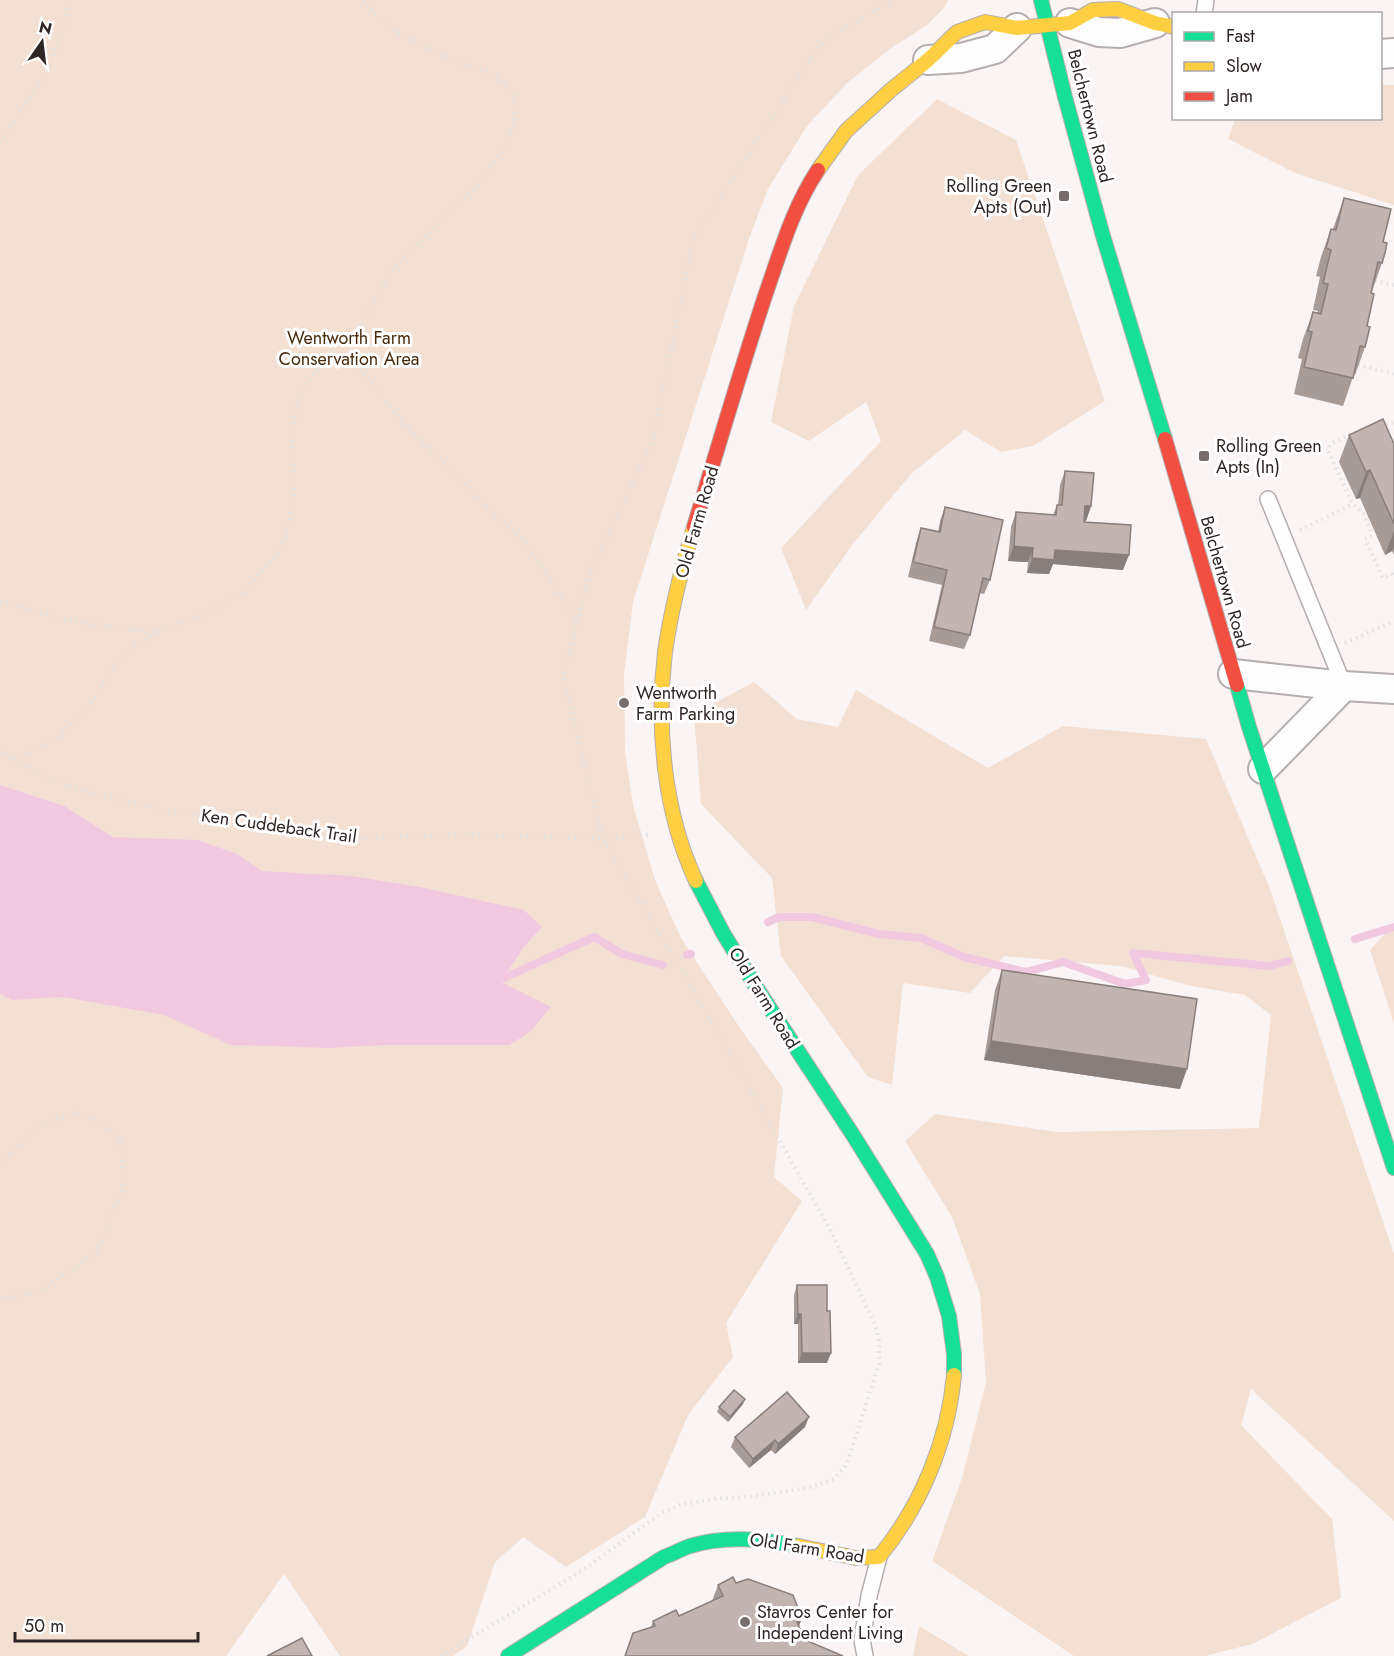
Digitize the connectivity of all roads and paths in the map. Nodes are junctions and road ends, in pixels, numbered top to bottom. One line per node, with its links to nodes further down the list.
1 (69, 0): 8 (path)
2 (364, 0): 11 (path)
3 (1041, 0): 4 (main road, Belchertown Road)
4 (1059, 24): 5 (street); 6 (main road, Old Farm Road); 24 (main road, Belchertown Road)
5 (1164, 25)
6 (1017, 28): 7 (street, Old Farm Road)
7 (928, 60): 30 (main road, Old Farm Road)
8 (0, 142)
9 (1375, 281): 10 (path)
10 (1394, 285)
11 (360, 325): 21 (path); 22 (path)
12 (1358, 365): 13 (path)
13 (1394, 374)
14 (1394, 422): 16 (path)
15 (1268, 499): 23 (lane)
16 (1353, 504): 17 (path); 18 (path)
17 (1298, 531)
18 (1394, 578)
19 (0, 602): 22 (path)
20 (1394, 621): 23 (path)
21 (578, 622)
22 (156, 632): 28 (path)
23 (1330, 650): 25 (lane)
24 (1233, 674): 25 (street); 29 (main road, Belchertown Road)
25 (1344, 686): 26 (street); 29 (street)
26 (1394, 690)
27 (0, 752): 28 (path, Ken Cuddeback Trail)
28 (15, 759): 30 (path, Ken Cuddeback Trail)
29 (1263, 769): 32 (main road, Belchertown Road)
30 (677, 832): 34 (main road, Old Farm Road)
31 (0, 1162): 33 (path)
32 (1394, 1168)
33 (0, 1299)
34 (879, 1557): 35 (main road, Old Farm Road); 36 (lane)
35 (508, 1656)
36 (865, 1656)

